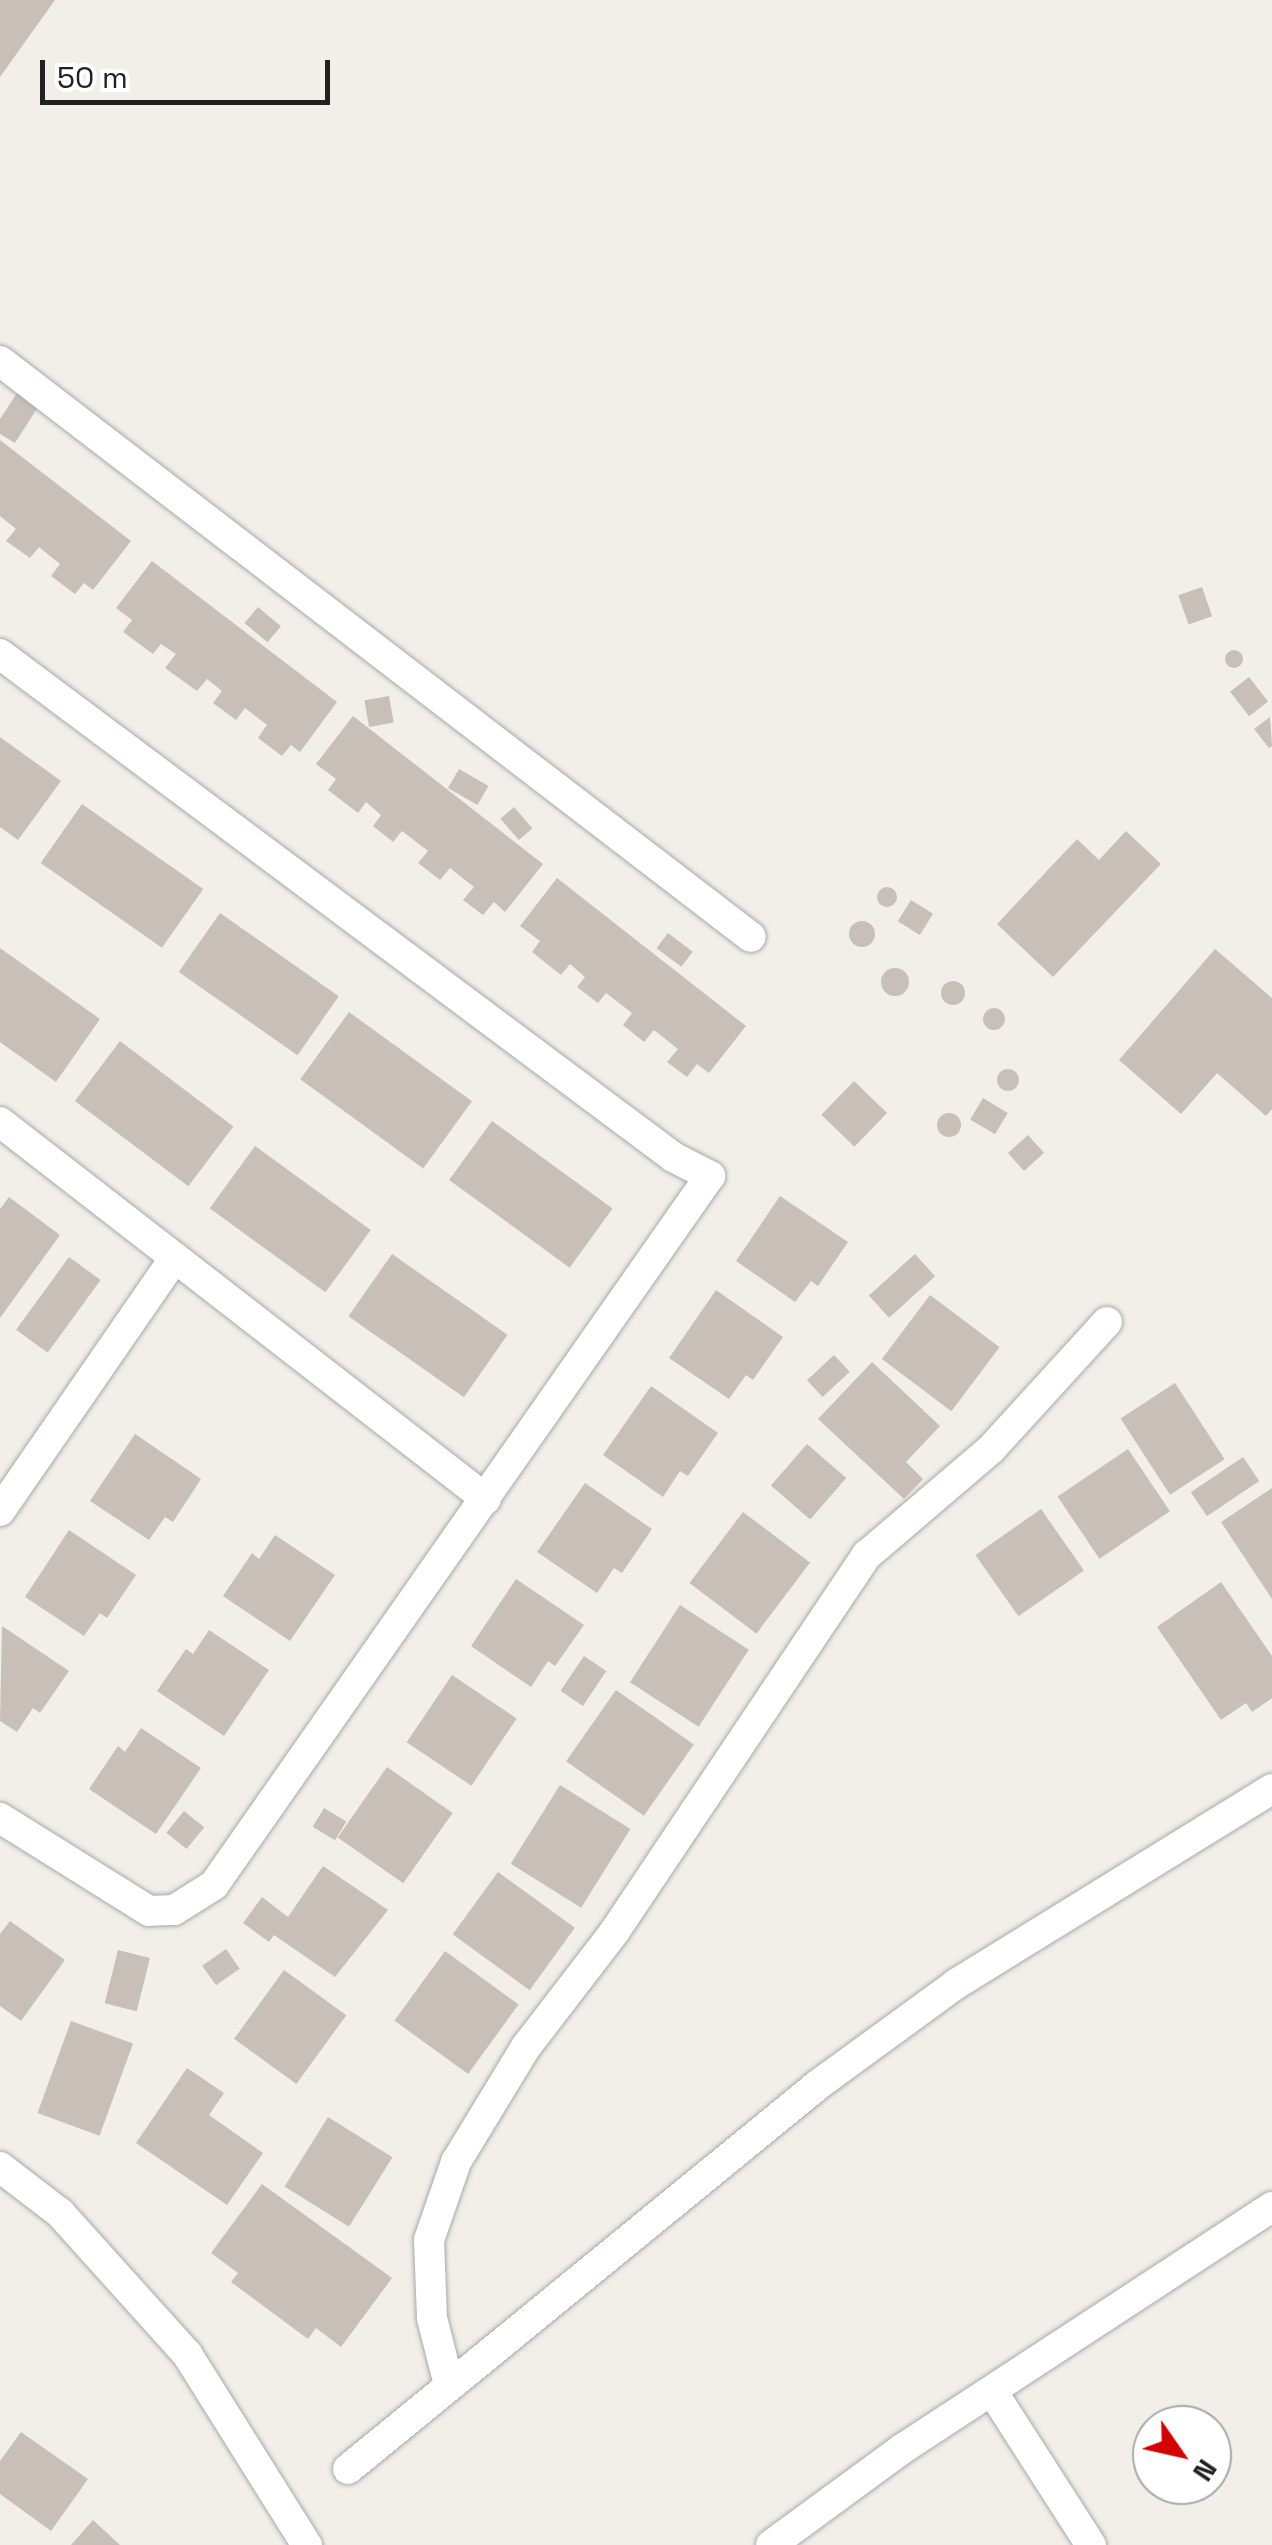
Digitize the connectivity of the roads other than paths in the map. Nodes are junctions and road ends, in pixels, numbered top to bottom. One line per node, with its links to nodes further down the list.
1 (0, 361): 3 (street)
2 (0, 654): 7 (street)
3 (752, 937)
4 (0, 1122): 5 (street)
5 (174, 1257): 7 (street); 8 (street)
6 (1107, 1322): 13 (street)
7 (486, 1499): 10 (street)
8 (0, 1511)
9 (1272, 1789): 13 (street)
10 (0, 1818)
11 (0, 2167): 16 (street)
12 (1272, 2207): 14 (street)
13 (448, 2381): 15 (street)
14 (992, 2390): 17 (street); 18 (street)
15 (348, 2468)
16 (306, 2545)
17 (770, 2545)
18 (1091, 2545)

